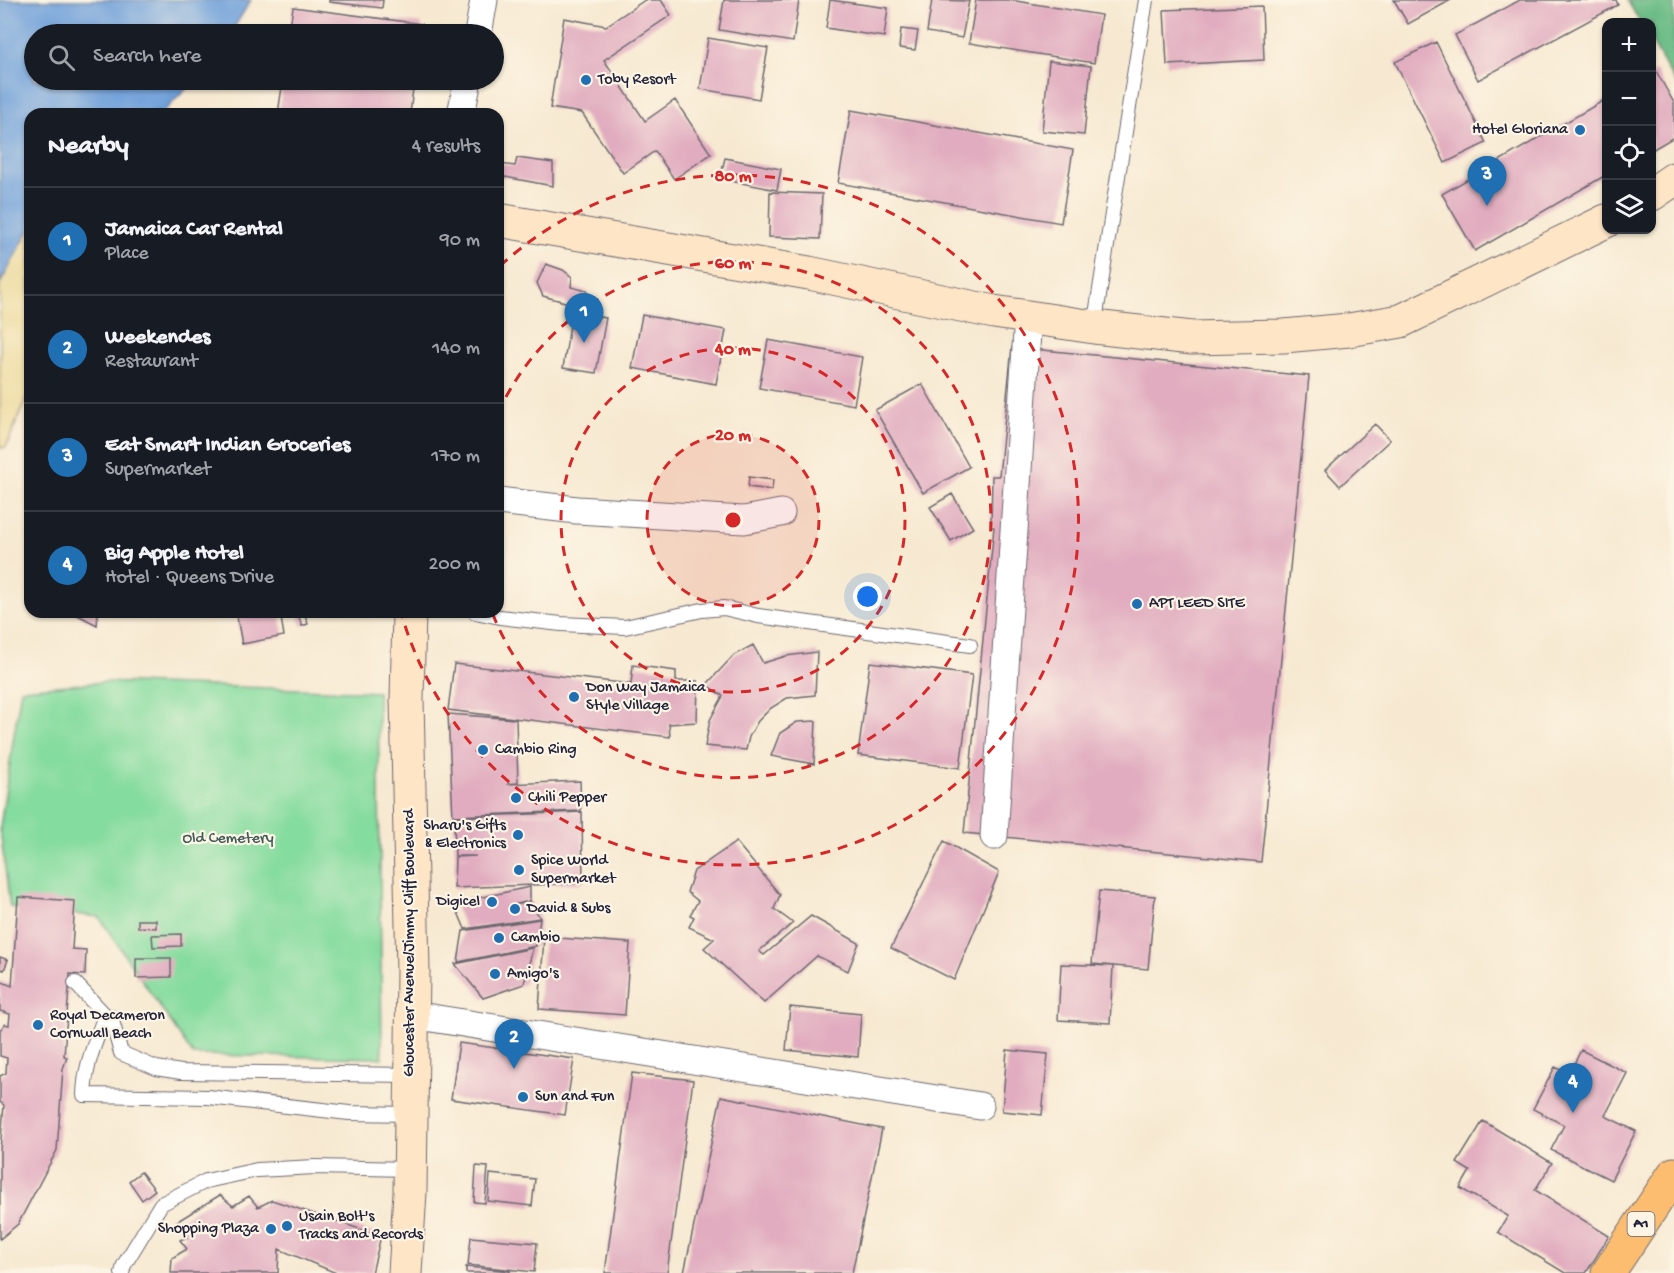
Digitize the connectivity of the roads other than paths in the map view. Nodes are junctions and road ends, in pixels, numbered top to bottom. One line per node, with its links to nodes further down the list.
1 (484, 0): 3 (street)
2 (1146, 0): 11 (lane)
3 (480, 24)
4 (466, 90): 5 (street)
5 (462, 108)
6 (1674, 179): 7 (main road)
7 (1656, 191)
8 (504, 221): 10 (main road)
9 (1602, 223): 11 (main road)
10 (1028, 317): 11 (main road); 17 (street)
11 (1094, 327)
12 (504, 502): 13 (street)
13 (781, 513)
14 (504, 617): 16 (lane)
15 (409, 618): 19 (main road, Gloucester Avenue/Jimmy Cliff Boulevard)
16 (970, 645)
17 (994, 836)
18 (75, 983): 20 (lane)
19 (413, 1015): 21 (main road, Gloucester Avenue/Jimmy Cliff Boulevard); 22 (street)
20 (105, 1016): 21 (lane); 23 (lane)
21 (411, 1075): 23 (main road, Gloucester Avenue/Jimmy Cliff Boulevard)
22 (980, 1106)
23 (412, 1114): 24 (main road, Gloucester Avenue/Jimmy Cliff Boulevard)
24 (410, 1169): 26 (lane); 27 (main road, Gloucester Avenue/Jimmy Cliff Boulevard)
25 (1674, 1174): 28 (main road, A1)
26 (122, 1273)
27 (405, 1273)
28 (1608, 1273)

